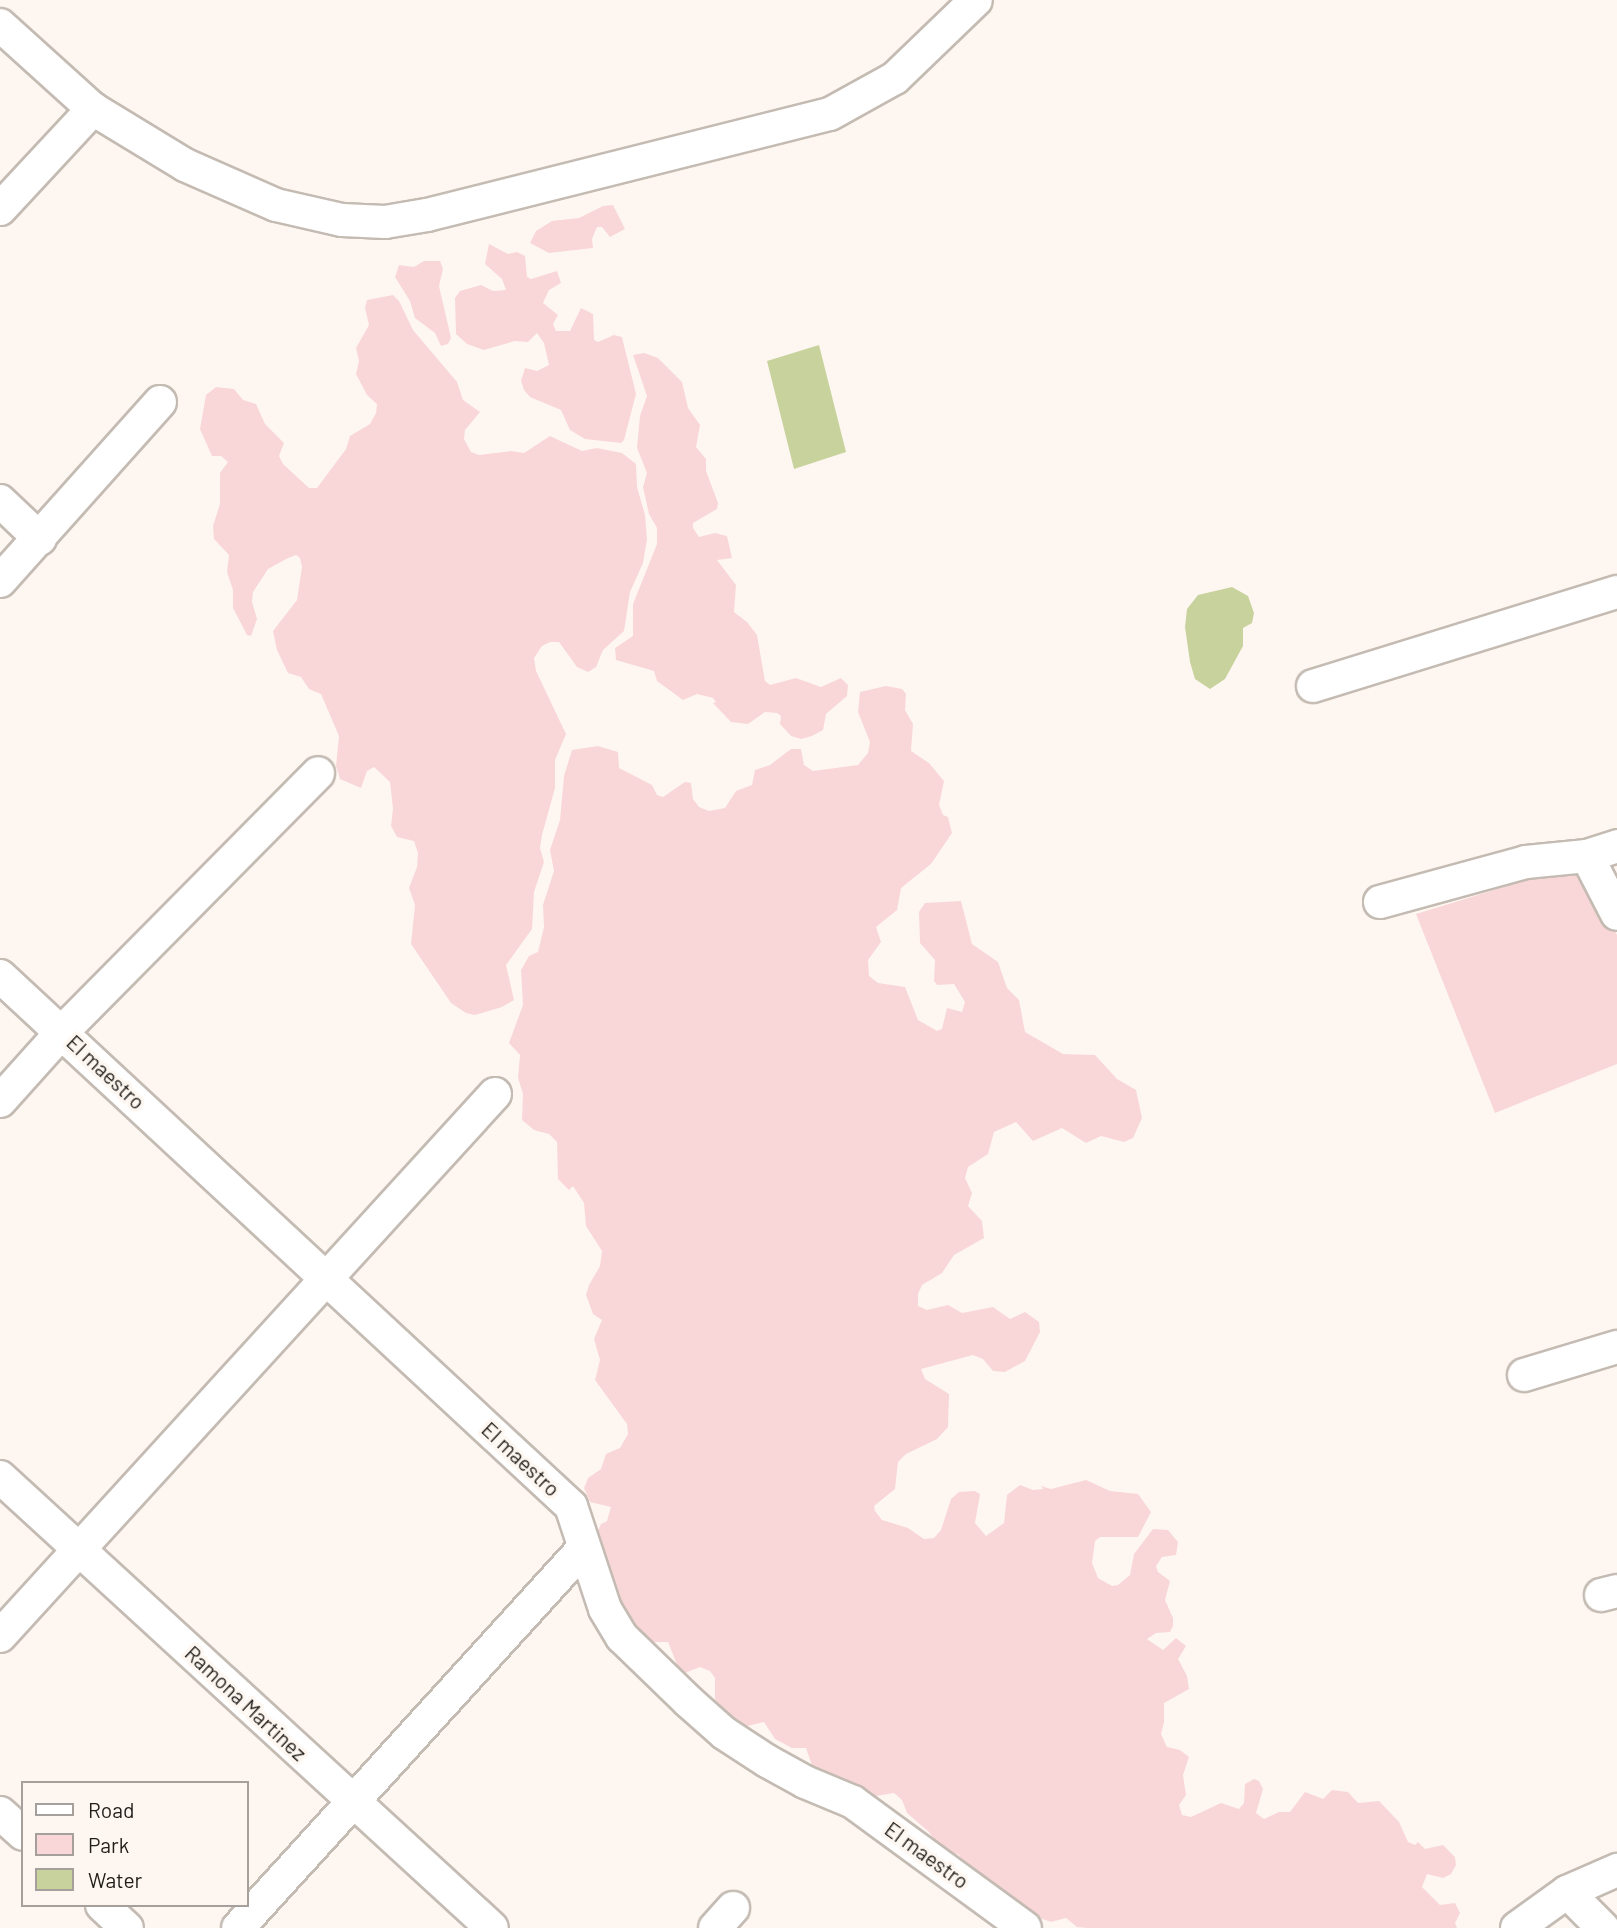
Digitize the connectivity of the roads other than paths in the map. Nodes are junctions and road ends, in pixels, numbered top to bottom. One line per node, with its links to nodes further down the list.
1 (976, 0): 3 (street)
2 (0, 25): 3 (street)
3 (93, 109): 4 (street)
4 (0, 209)
5 (160, 402): 7 (street)
6 (0, 501): 7 (street)
7 (40, 538): 8 (street)
8 (0, 581)
9 (1617, 592): 10 (street)
10 (1313, 686)
11 (318, 773): 17 (street)
12 (1617, 846): 13 (street)
13 (1587, 856): 14 (street); 15 (street)
14 (1380, 902)
15 (1617, 914)
16 (0, 976): 17 (street, El maestro)
17 (62, 1032): 19 (street); 20 (street, El maestro)
18 (495, 1094): 20 (street)
19 (0, 1101)
20 (327, 1278): 24 (street, El maestro); 25 (street)
21 (1617, 1347): 22 (street)
22 (1524, 1375)
23 (0, 1477): 25 (street, Ramona Martinez)
24 (583, 1549): 27 (street); 36 (street, El maestro)
25 (79, 1550): 26 (street); 27 (street, Ramona Martinez)
26 (0, 1636)
27 (355, 1802): 34 (street); 35 (street, Ramona Martinez)
28 (0, 1813): 29 (street)
29 (21, 1831)
30 (1617, 1870): 31 (street)
31 (1567, 1892): 37 (street); 38 (street)
32 (104, 1907): 33 (street)
33 (127, 1928)
34 (238, 1928)
35 (492, 1928)
36 (1025, 1928)
37 (1517, 1928)
38 (1603, 1928)

